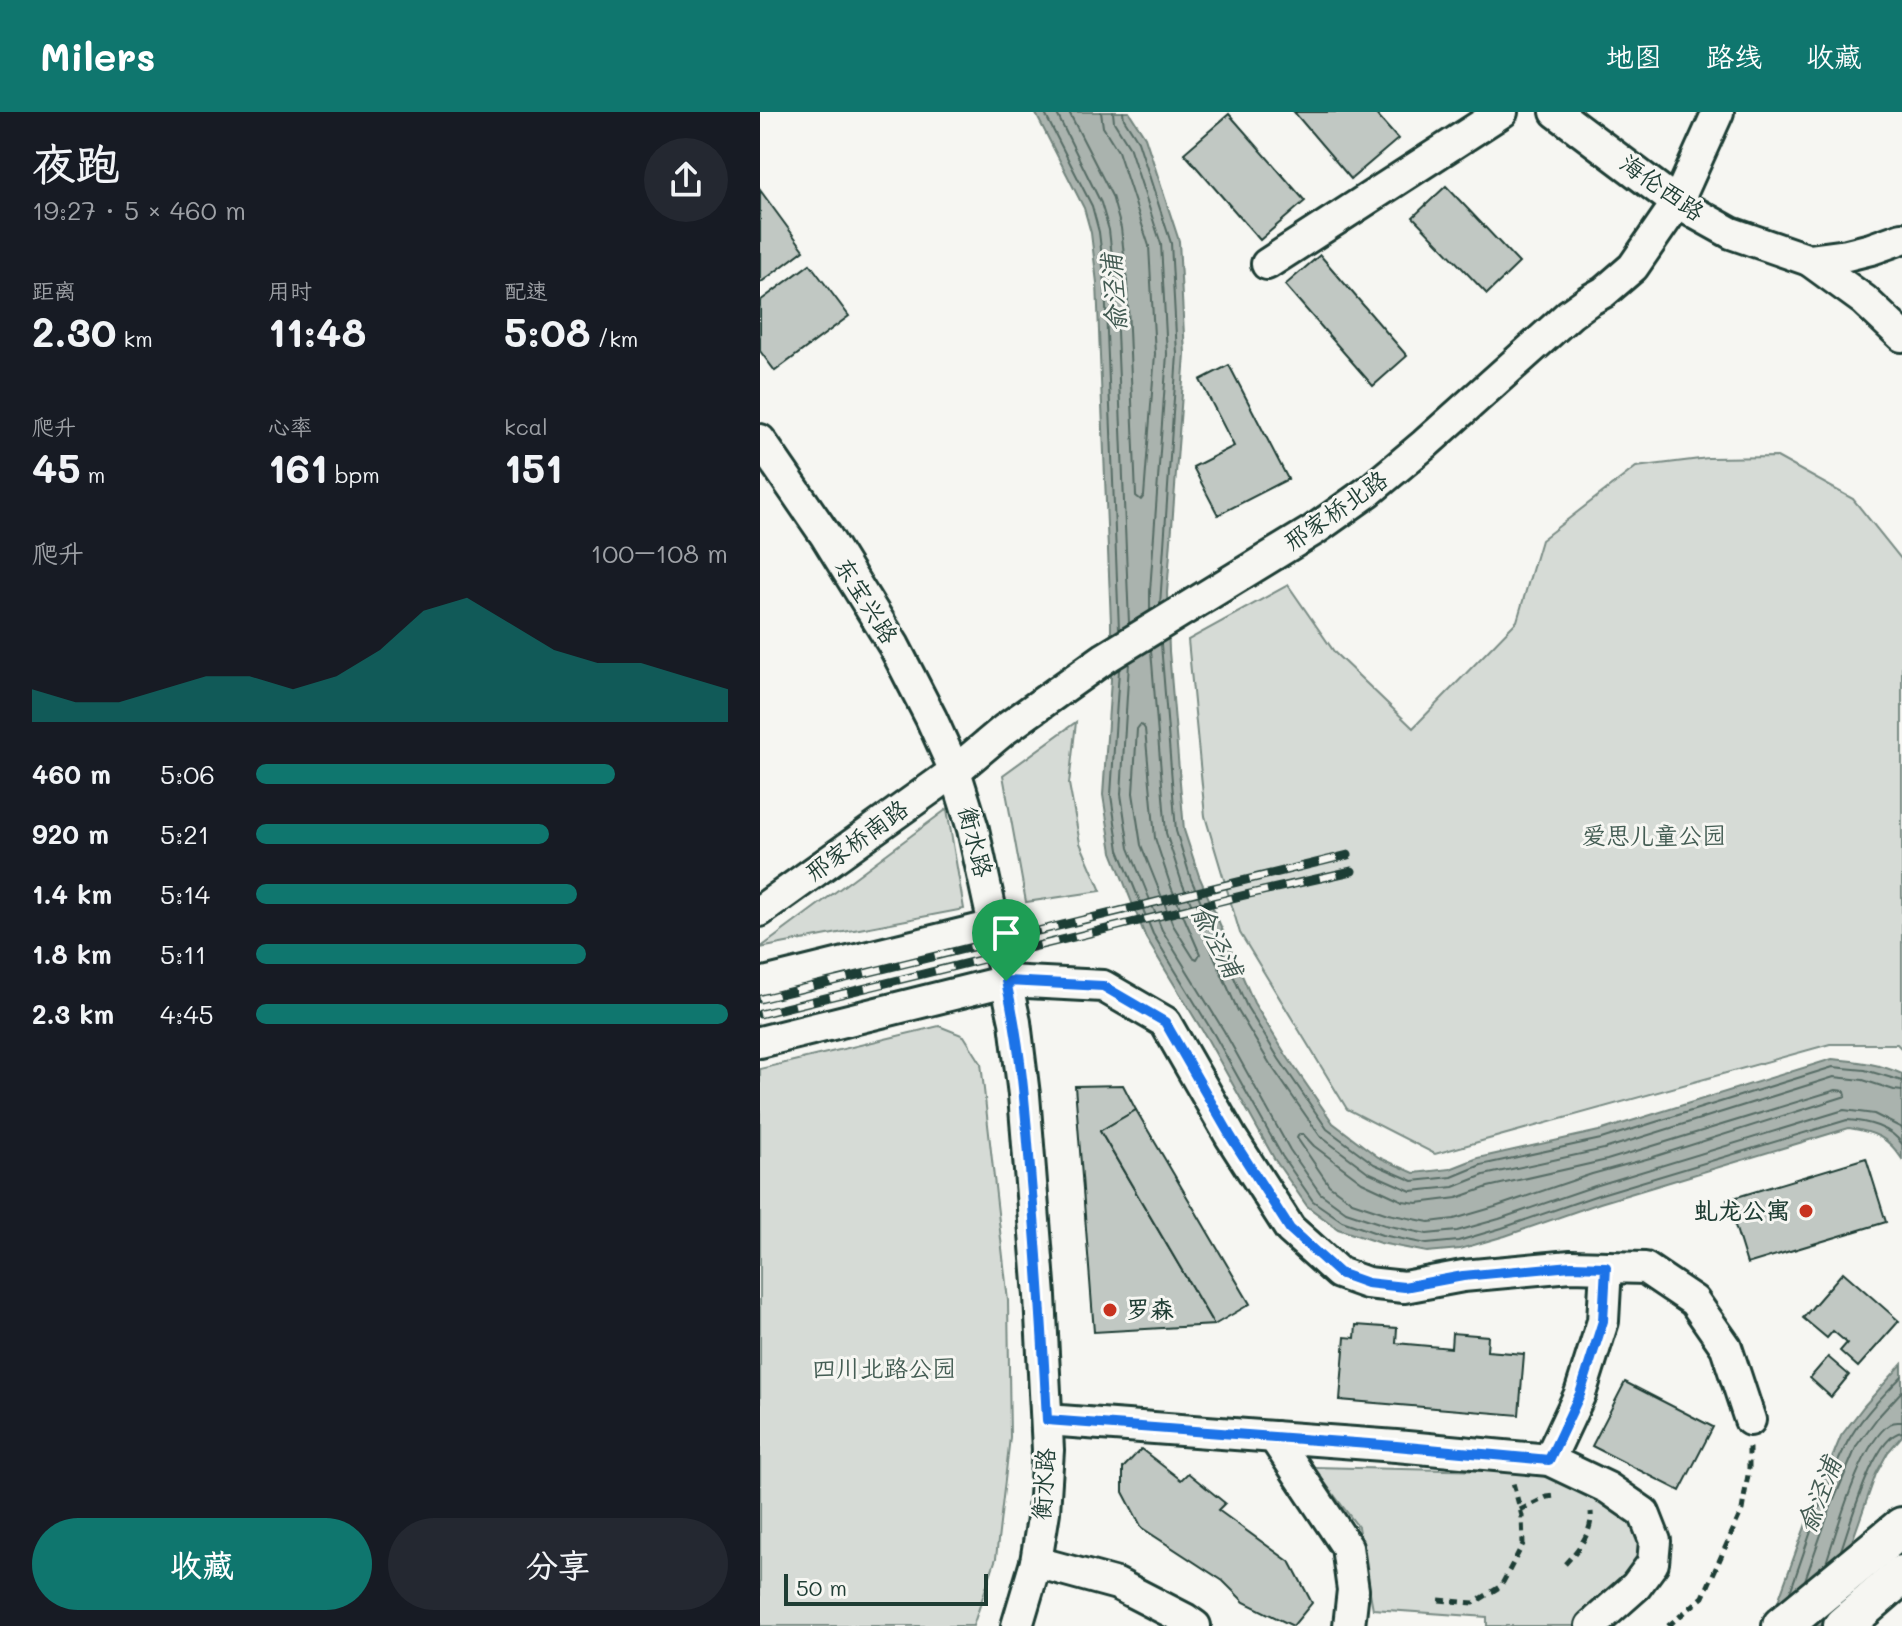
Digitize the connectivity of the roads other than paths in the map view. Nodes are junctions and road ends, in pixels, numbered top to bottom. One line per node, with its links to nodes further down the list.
1 (1502, 112): 7 (street)
2 (1556, 112): 4 (street, 海伦西路)
3 (1718, 112): 4 (street, 邢家桥北路)
4 (1677, 203): 6 (street, 海伦西路); 10 (street, 邢家桥北路)
5 (1902, 238): 6 (street)
6 (1809, 260): 8 (street)
7 (1267, 264)
8 (1902, 336)
9 (760, 440): 10 (street, 东宝兴路)
10 (955, 771): 11 (street, 邢家桥南路); 12 (street, 衡水路)
11 (760, 911)
12 (994, 926): 13 (street, 衡水路); 14 (street)
13 (1006, 981): 15 (street); 16 (street); 17 (street, 衡水路)
14 (760, 984)
15 (760, 1042)
16 (1606, 1267): 18 (street); 20 (street)
17 (1047, 1420): 19 (street); 22 (street, 衡水路)
18 (1750, 1420)
19 (1274, 1437): 20 (street); 26 (street)
20 (1549, 1460): 27 (street)
21 (1902, 1527): 28 (main road)
22 (1036, 1562): 24 (street, 衡水路); 25 (street)
23 (1902, 1575): 29 (main road)
24 (1017, 1626)
25 (1195, 1626)
26 (1349, 1626)
27 (1591, 1626)
28 (1782, 1626)
29 (1843, 1626)

